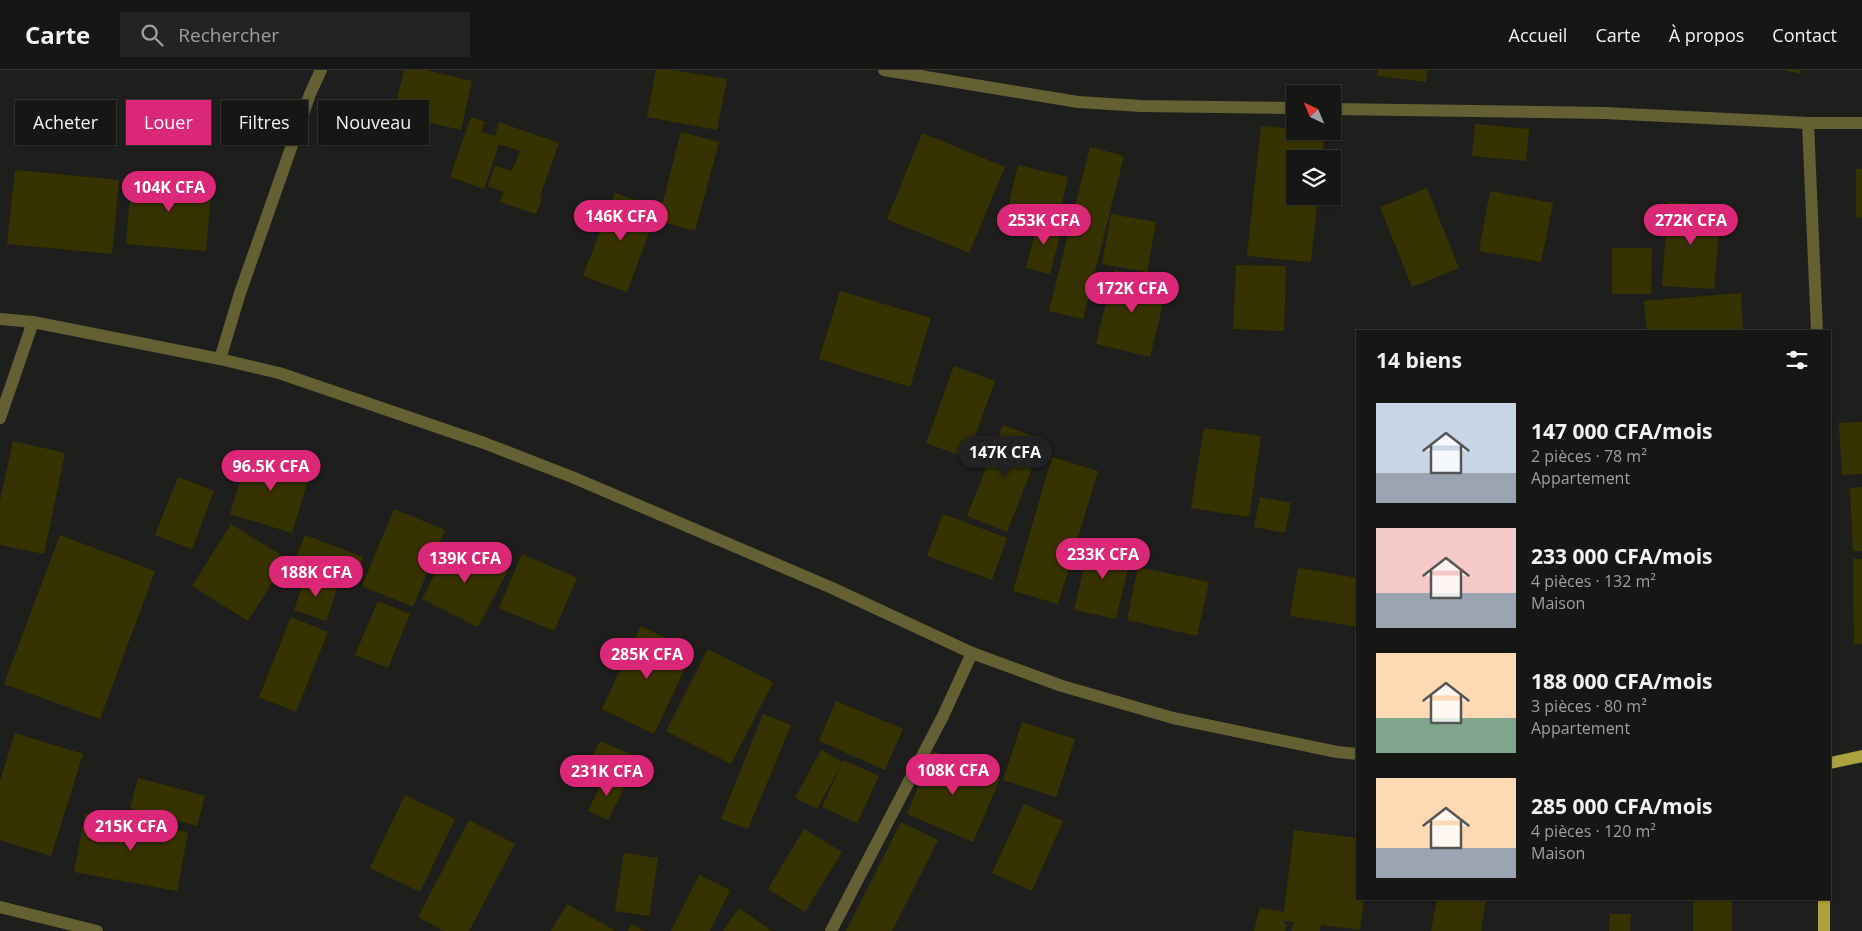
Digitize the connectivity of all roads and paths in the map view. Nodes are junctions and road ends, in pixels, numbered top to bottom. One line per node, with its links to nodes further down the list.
1 (321, 70): 10 (street)
2 (884, 70): 3 (street)
3 (1286, 108)
4 (1341, 109): 5 (street)
5 (1808, 123): 6 (street); 9 (street)
6 (1862, 123)
7 (0, 319): 8 (street)
8 (32, 322): 10 (street); 11 (street)
9 (1817, 330)
10 (220, 359): 12 (street)
11 (0, 418)
12 (972, 653): 13 (street); 19 (street)
13 (1356, 754)
14 (1862, 756): 15 (main road)
15 (1831, 763)
16 (1824, 900): 20 (main road)
17 (0, 907): 18 (street)
18 (97, 931)
19 (831, 931)
20 (1824, 931)

